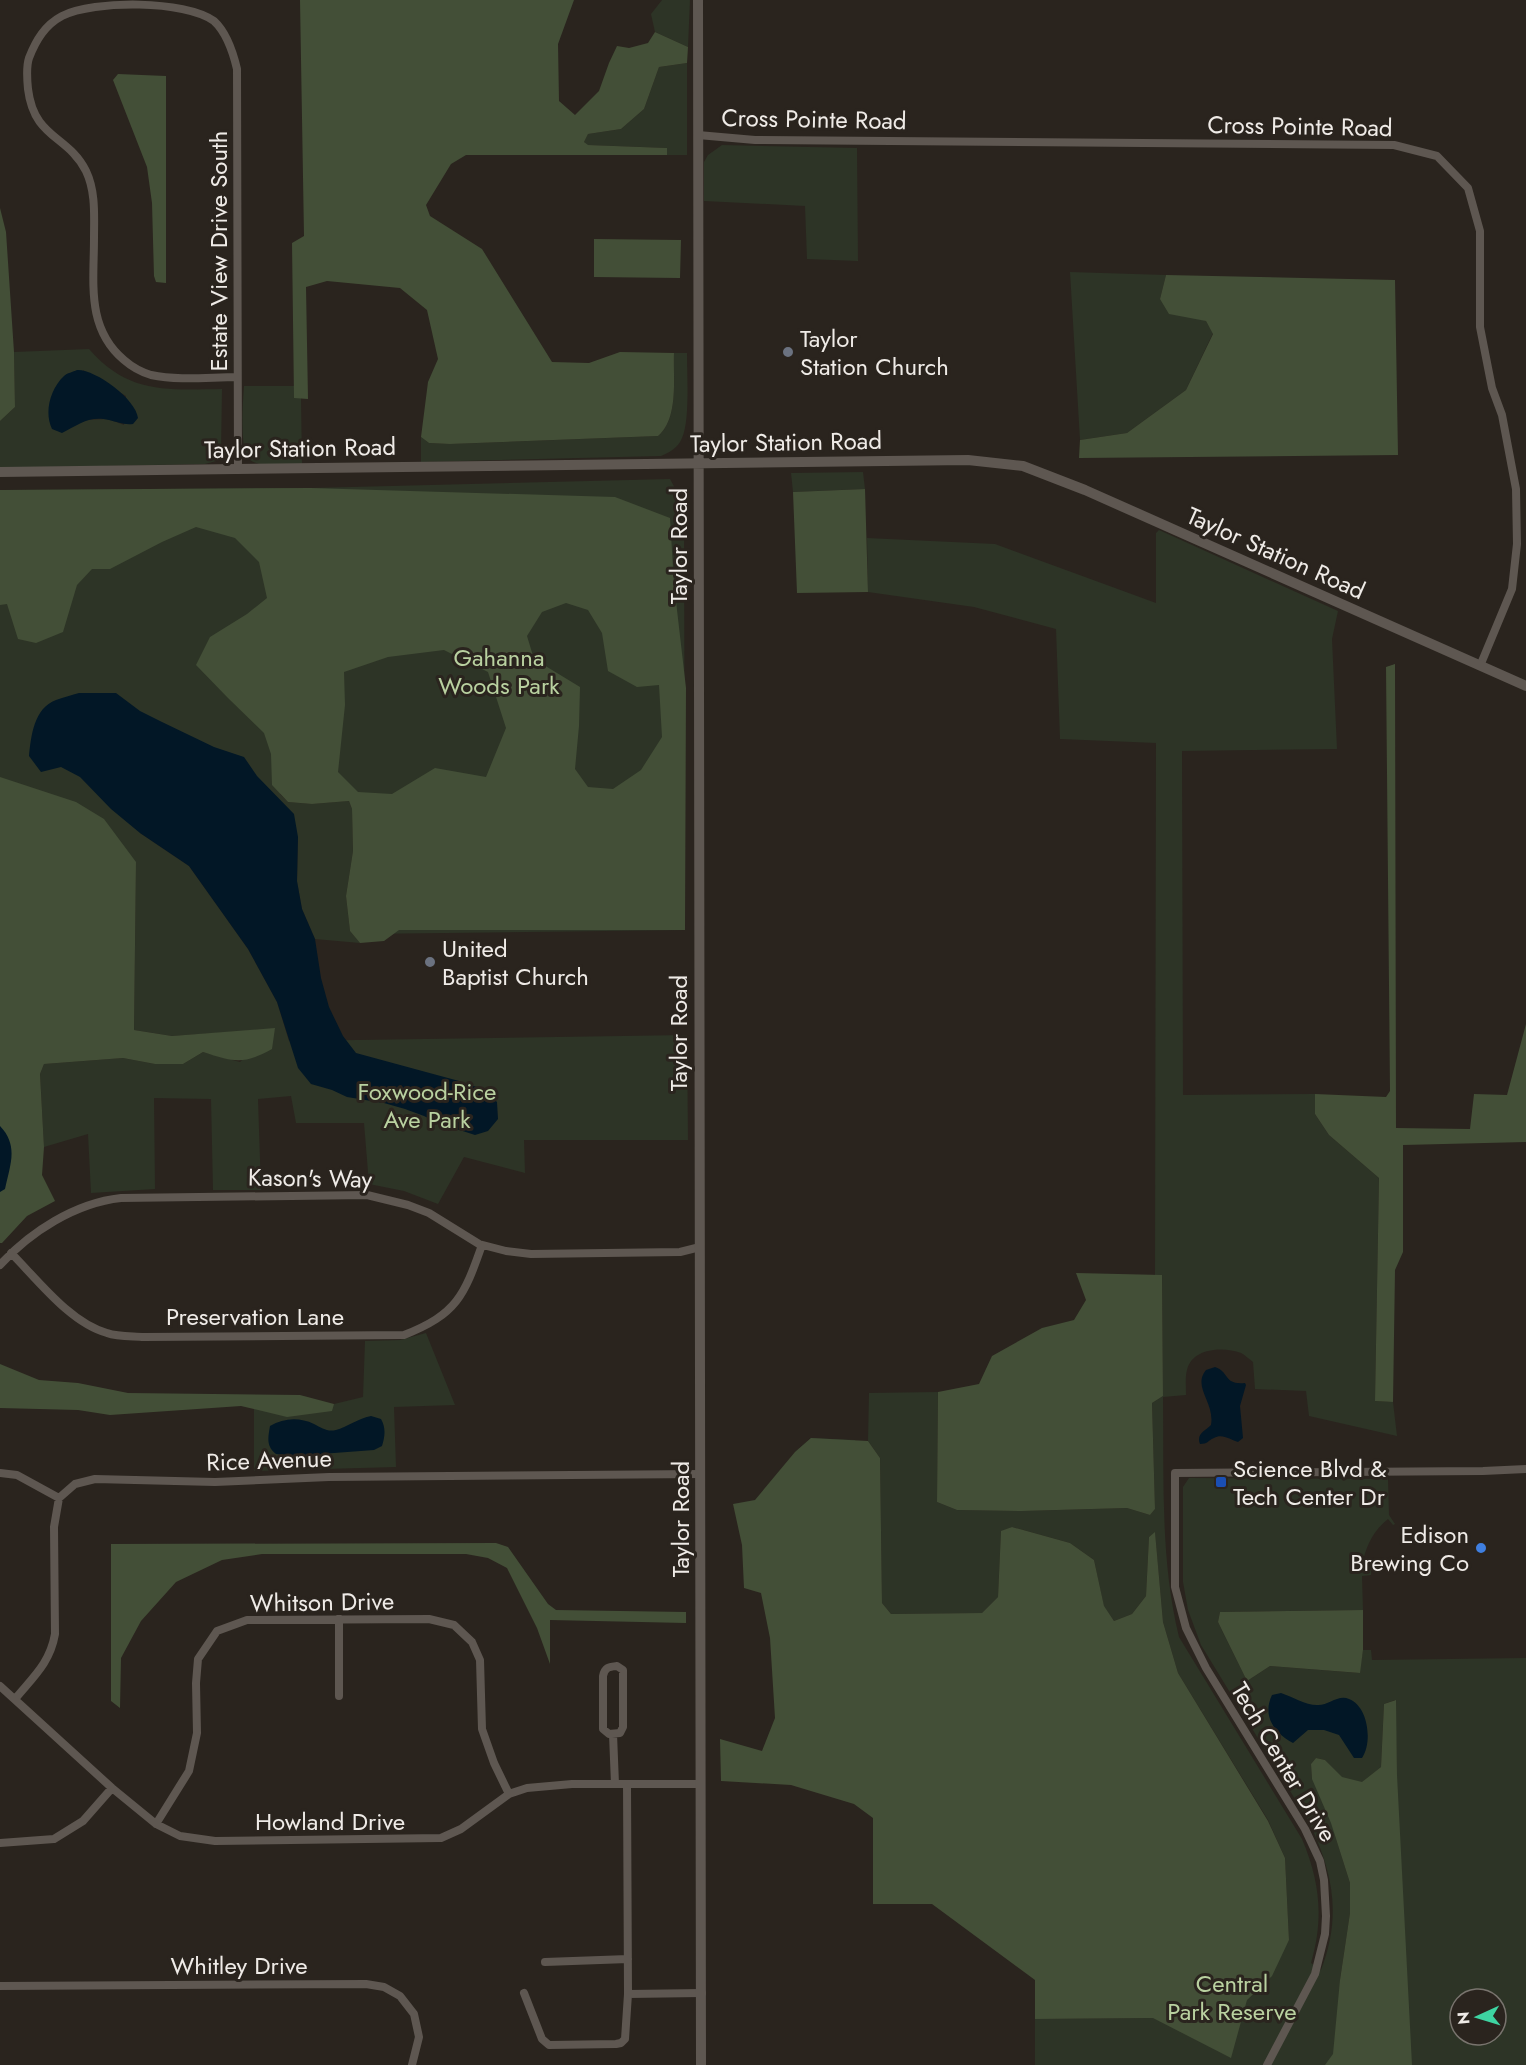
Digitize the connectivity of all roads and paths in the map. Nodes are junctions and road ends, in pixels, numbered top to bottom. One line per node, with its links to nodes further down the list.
1 (698, 0): 2 (main road, Taylor Road)
2 (698, 135): 4 (main road, Taylor Road); 7 (street, Cross Pointe Road)
3 (237, 377): 3 (street, Estate View Drive South); 5 (street, Estate View Drive South)
4 (699, 464): 5 (main road, Taylor Station Road); 7 (main road, Taylor Station Road); 10 (main road, Taylor Road)
5 (237, 470): 6 (main road, Taylor Station Road)
6 (0, 472)
7 (1480, 666): 8 (main road, Taylor Station Road)
8 (1526, 686)
9 (482, 1245): 10 (street, Kason's Way); 11 (street, Kason's Way); 11 (street, Preservation Lane)
10 (700, 1247): 15 (main road, Taylor Road)
11 (11, 1253): 12 (street, Kason's Way)
12 (0, 1265)
13 (1526, 1469): 37 (street, Tech Center Drive)
14 (0, 1473): 16 (street)
15 (701, 1474): 16 (street, Rice Avenue); 24 (main road, Taylor Road)
16 (59, 1497): 20 (street)
17 (339, 1619): 19 (street); 26 (street, Whitson Drive); 27 (street, Whitson Drive)
18 (0, 1686): 20 (street, Howland Drive)
19 (339, 1696)
20 (15, 1699): 25 (street, Howland Drive)
21 (613, 1734): 21 (street); 22 (street)
22 (615, 1784): 23 (street, Howland Drive); 26 (street, Howland Drive)
23 (627, 1784): 24 (street, Howland Drive); 29 (street)
24 (700, 1784): 34 (main road, Taylor Road)
25 (112, 1788): 27 (street, Howland Drive); 28 (street)
26 (509, 1794): 27 (street, Howland Drive)
27 (156, 1824)
28 (0, 1843)
29 (628, 1959): 30 (street); 33 (street)
30 (545, 1962)
31 (0, 1986): 35 (street, Whitley Drive)
32 (524, 1993): 33 (street)
33 (628, 1994): 34 (street)
34 (702, 1994): 36 (main road, Taylor Road)
35 (412, 2065)
36 (701, 2065)
37 (1267, 2065)

